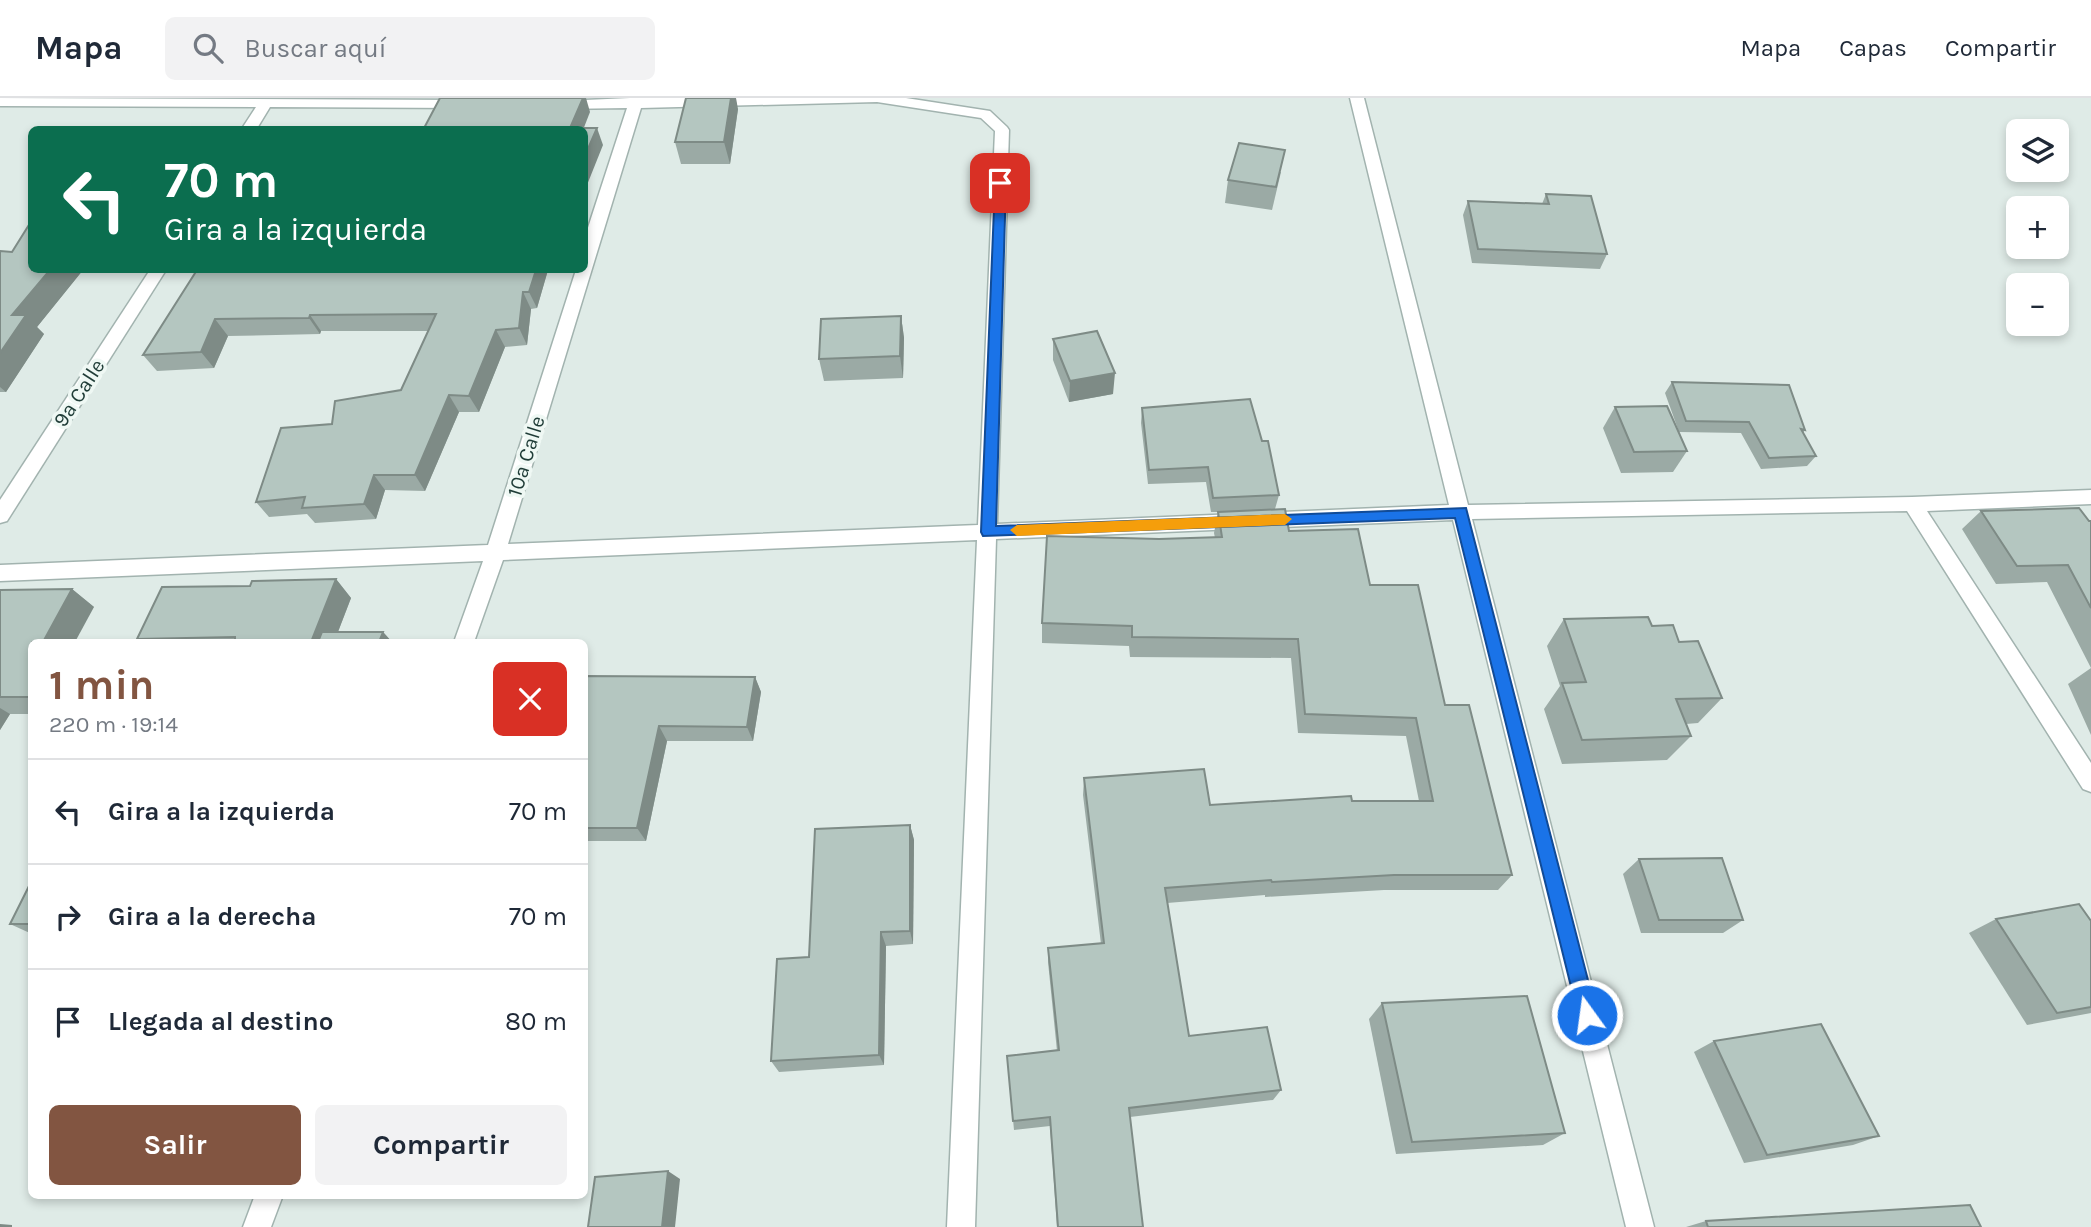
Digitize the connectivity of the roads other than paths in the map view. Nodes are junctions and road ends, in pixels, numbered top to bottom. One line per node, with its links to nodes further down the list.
1 (877, 98): 5 (street); 16 (street)
2 (1357, 98): 14 (street)
3 (267, 100): 4 (street); 6 (street); 8 (street)
4 (0, 102)
5 (636, 102): 7 (street); 9 (street, 10a Calle)
6 (484, 104)
7 (553, 105)
8 (251, 126)
9 (588, 255)
10 (156, 273): 15 (street, 9a Calle)
11 (582, 273): 17 (street, 10a Calle)
12 (2091, 497): 13 (street)
13 (1912, 504): 14 (street); 20 (street)
14 (1461, 512): 16 (street); 24 (street)
15 (0, 516)
16 (988, 532): 17 (street); 23 (street)
17 (496, 551): 18 (street); 19 (street, 10a Calle)
18 (0, 573)
19 (465, 639)
20 (2091, 782)
21 (268, 1199): 22 (street)
22 (257, 1227)
23 (961, 1227)
24 (1640, 1227)

